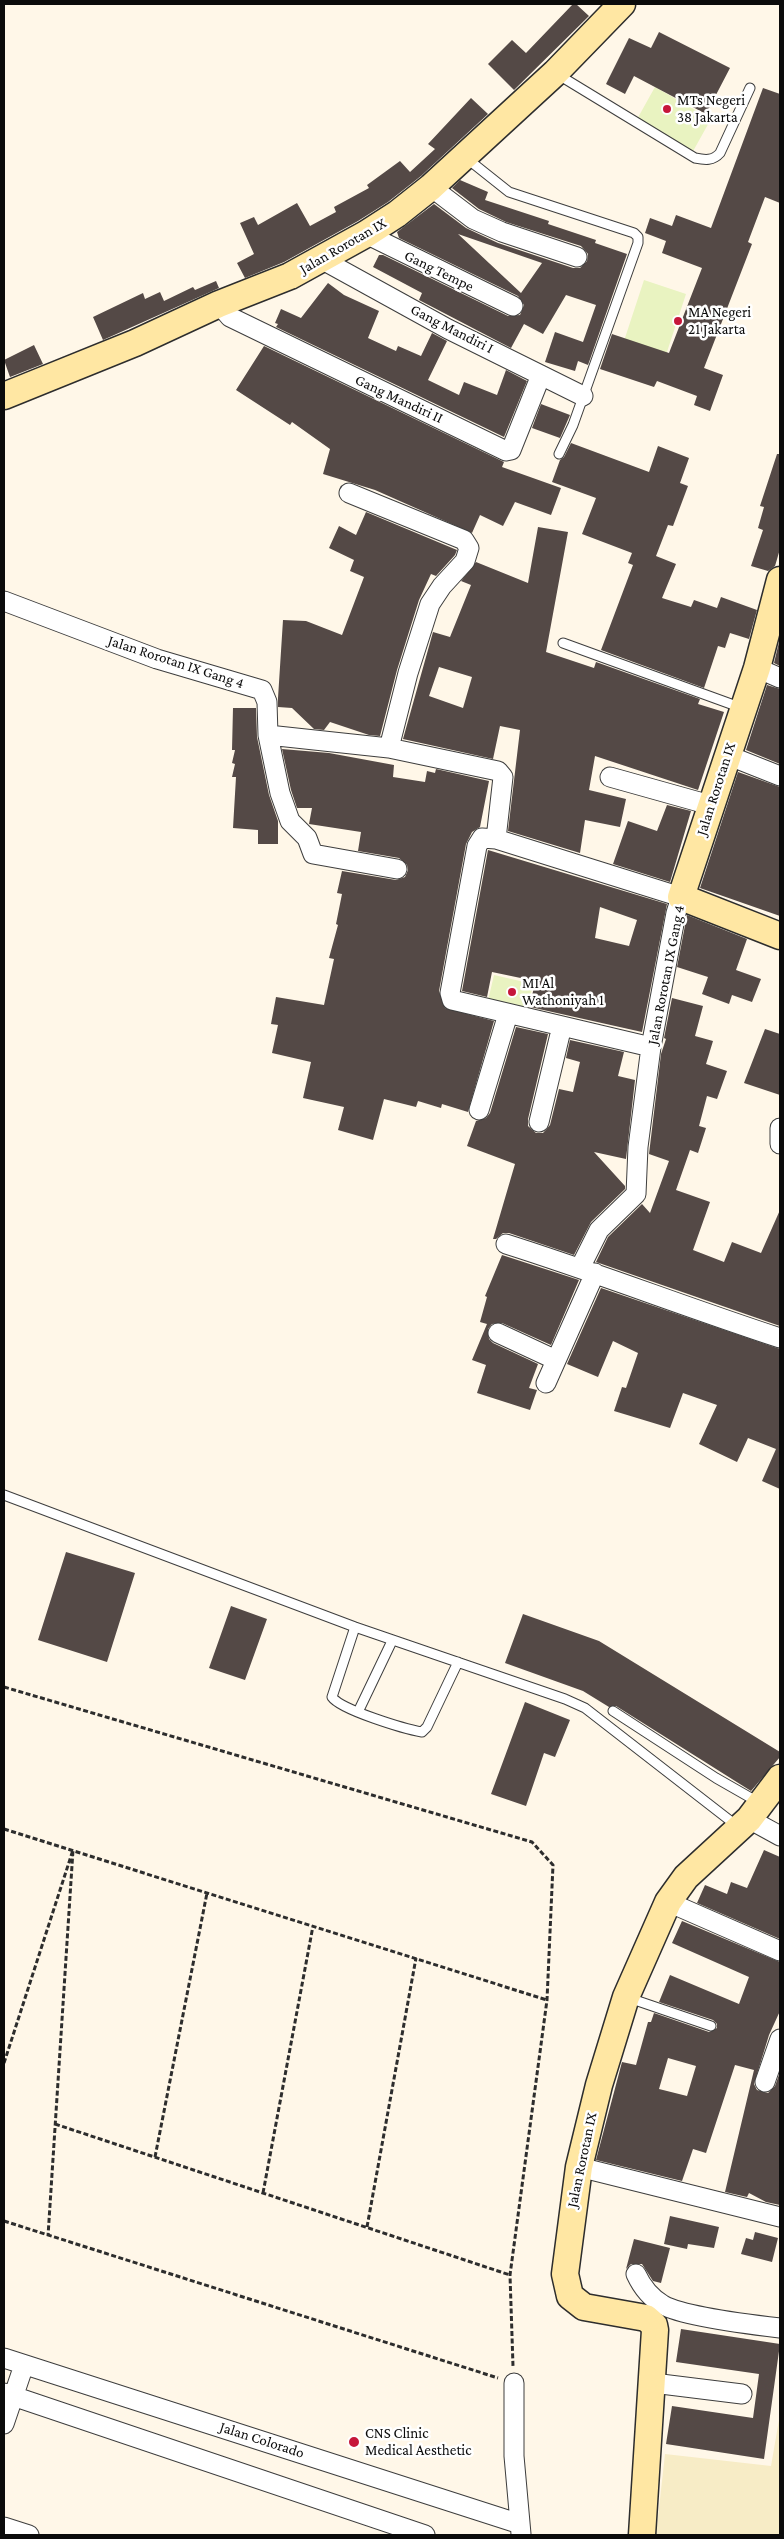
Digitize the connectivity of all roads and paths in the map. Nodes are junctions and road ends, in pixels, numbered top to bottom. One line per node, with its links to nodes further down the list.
1 (622, 4): 2 (street, Jalan Rorotan IX)
2 (555, 73): 3 (lane); 4 (street, Jalan Rorotan IX)
3 (750, 88)
4 (464, 156): 5 (street, Jalan Rorotan IX); 13 (lane)
5 (431, 186): 6 (street, Jalan Rorotan IX); 7 (street)
6 (366, 234): 8 (street, Jalan Rorotan IX); 9 (street, Gang Tempe)
7 (577, 257)
8 (322, 260): 10 (street, Jalan Rorotan IX); 11 (street, Gang Mandiri I)
9 (513, 306)
10 (224, 310): 11 (street, Gang Mandiri II); 12 (street, Jalan Rorotan IX)
11 (541, 375): 13 (street, Gang Mandiri I)
12 (4, 396)
13 (583, 396): 14 (lane)
14 (558, 454)
15 (349, 493): 23 (street)
16 (777, 591): 19 (street, Jalan Rorotan IX)
17 (4, 602): 22 (street, Jalan Rorotan IX Gang 4)
18 (563, 643): 21 (lane)
19 (757, 668): 20 (street); 21 (street, Jalan Rorotan IX)
20 (780, 678)
21 (742, 708): 24 (street, Jalan Rorotan IX)
22 (268, 735): 23 (street); 29 (street)
23 (389, 748): 28 (street)
24 (727, 755): 25 (street); 27 (street, Jalan Rorotan IX)
25 (780, 776)
26 (610, 777): 27 (street)
27 (710, 805): 30 (street, Jalan Rorotan IX)
28 (496, 839): 30 (street, Jalan Rorotan IX Gang 4); 32 (street)
29 (397, 869)
30 (681, 897): 31 (street); 34 (street, Jalan Rorotan IX Gang 4)
31 (780, 936)
32 (508, 1014): 33 (street); 35 (street)
33 (562, 1026): 34 (street); 36 (street)
34 (651, 1047): 40 (street, Jalan Rorotan IX Gang 4)
35 (479, 1110)
36 (539, 1122)
37 (780, 1128): 38 (street)
38 (780, 1144)
39 (506, 1244): 40 (street)
40 (587, 1270): 42 (street); 43 (street, Jalan Rorotan IX Gang 4)
41 (498, 1333): 43 (street)
42 (780, 1338)
43 (556, 1360): 44 (street, Jalan Rorotan IX Gang 4)
44 (546, 1383)
45 (4, 1495): 46 (lane)
46 (355, 1627): 47 (lane); 51 (lane)
47 (392, 1641): 48 (lane); 51 (lane)
48 (458, 1662): 51 (lane); 53 (lane)
49 (4, 1686): 63 (path)
50 (613, 1711): 53 (lane)
51 (358, 1712)
52 (780, 1778): 53 (street, Jalan Rorotan IX)
53 (750, 1816): 55 (street); 58 (street, Jalan Rorotan IX)
54 (4, 1829): 56 (path)
55 (780, 1836)
56 (73, 1850): 57 (path); 66 (path); 68 (path)
57 (207, 1893): 59 (path); 69 (path)
58 (668, 1902): 60 (street); 62 (street, Jalan Rorotan IX)
59 (313, 1926): 61 (path); 71 (path)
60 (780, 1951)
61 (416, 1958): 63 (path); 74 (path)
62 (626, 1997): 64 (lane); 70 (street, Jalan Rorotan IX)
63 (547, 2000): 77 (path)
64 (711, 2026)
65 (780, 2040): 67 (street)
66 (4, 2063)
67 (765, 2082)
68 (55, 2124): 69 (path); 75 (path)
69 (156, 2157): 71 (path)
70 (579, 2167): 72 (street); 82 (street, Jalan Rorotan IX)
71 (263, 2193): 74 (path)
72 (780, 2217)
73 (4, 2223): 75 (path)
74 (367, 2227): 77 (path)
75 (48, 2236): 81 (path)
76 (636, 2274): 78 (street)
77 (510, 2275): 81 (path)
78 (780, 2328)
79 (4, 2358): 80 (street, Jalan Colorado)
80 (24, 2365): 83 (street); 87 (street, Jalan Colorado)
81 (514, 2383): 87 (street)
82 (653, 2383): 84 (street); 90 (street, Jalan Rorotan IX)
83 (9, 2394): 85 (street); 89 (street)
84 (742, 2394)
85 (4, 2424)
86 (4, 2527): 88 (street)
87 (520, 2530)
88 (28, 2535)
89 (425, 2535)
90 (642, 2535)

